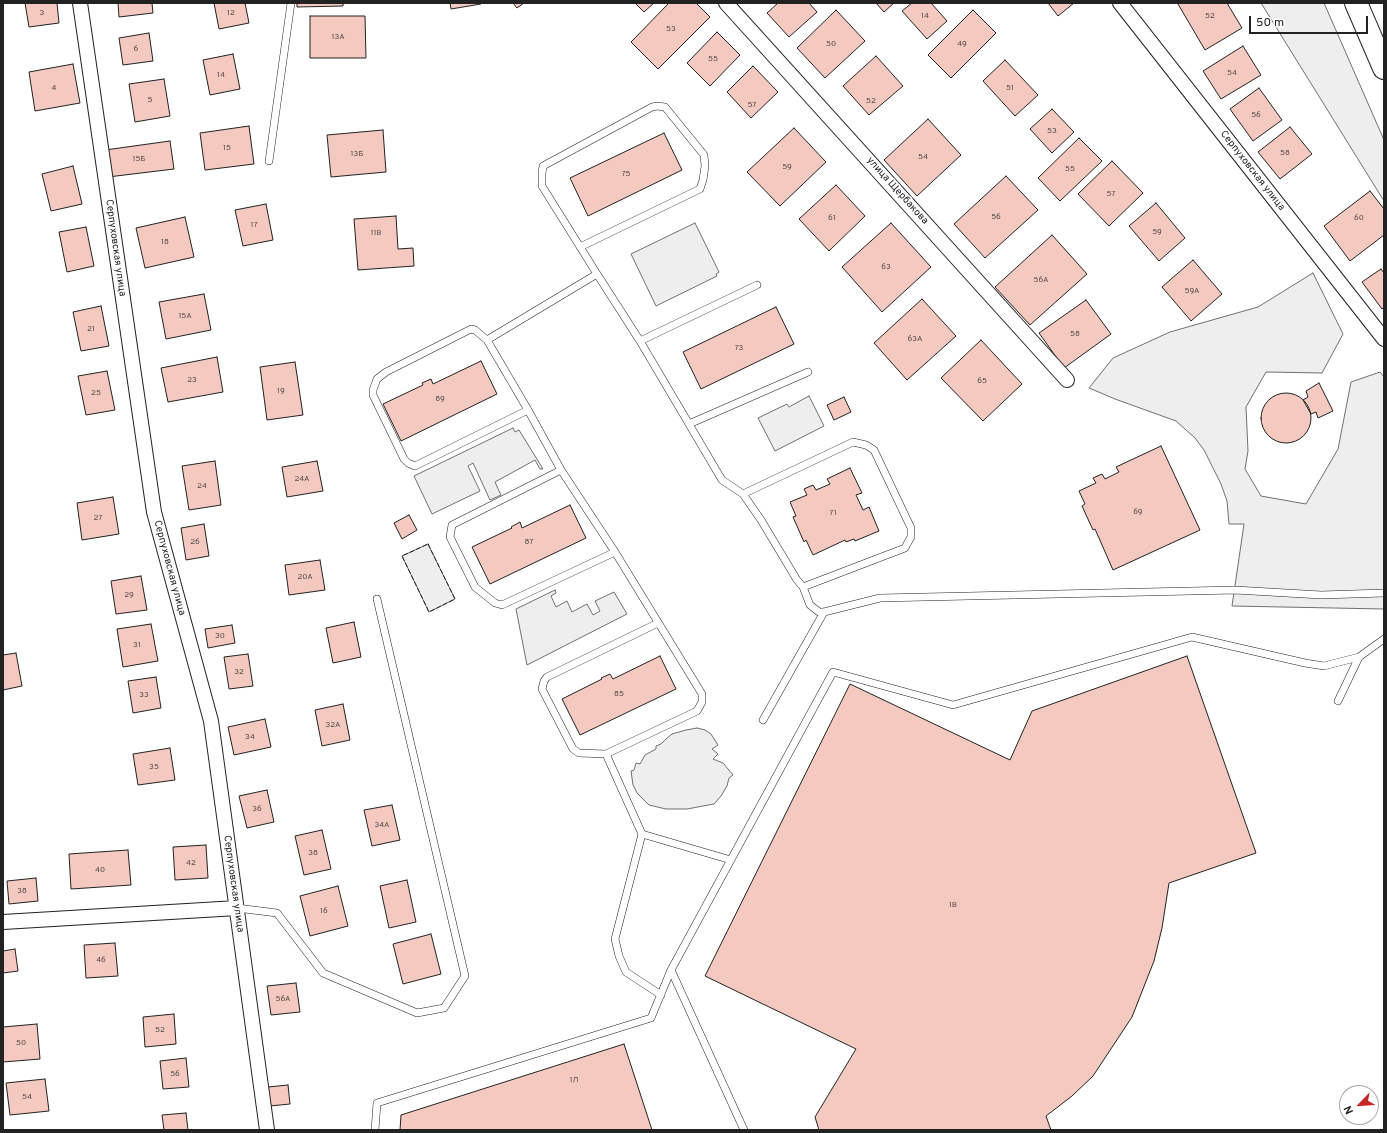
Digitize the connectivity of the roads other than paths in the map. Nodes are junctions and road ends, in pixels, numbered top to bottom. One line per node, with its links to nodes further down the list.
1 (80, 3): 33 (street, Серпуховская улица)
2 (291, 3): 7 (lane)
3 (726, 3): 15 (street, улица Щербакова)
4 (1120, 3): 11 (street, Серпуховская улица)
5 (1356, 3): 6 (main road)
6 (1384, 68)
7 (269, 161)
8 (580, 246): 8 (lane); 9 (lane)
9 (597, 274): 12 (lane); 13 (lane)
10 (757, 285): 13 (lane)
11 (1384, 338)
12 (487, 340): 16 (lane); 16 (lane)
13 (640, 341): 17 (lane)
14 (808, 372): 17 (lane)
15 (1067, 380)
16 (528, 410): 18 (lane)
17 (689, 424): 19 (lane)
18 (561, 470): 20 (lane); 20 (lane)
19 (743, 494): 21 (lane); 21 (lane)
20 (615, 552): 25 (lane)
21 (803, 587): 24 (lane)
22 (1384, 593): 24 (lane)
23 (377, 600): 33 (lane)
24 (824, 612): 29 (lane)
25 (658, 623): 30 (lane); 30 (lane)
26 (1384, 640): 27 (lane)
27 (1359, 658): 28 (lane); 32 (lane)
28 (1338, 701)
29 (763, 720)
30 (606, 754): 31 (lane)
31 (642, 834): 32 (lane); 36 (lane)
32 (731, 860): 35 (lane)
33 (237, 908): 34 (street); 37 (street, Серпуховская улица)
34 (3, 922)
35 (671, 970): 36 (lane); 39 (lane)
36 (661, 995): 38 (lane)
37 (267, 1130)
38 (375, 1130)
39 (744, 1130)

